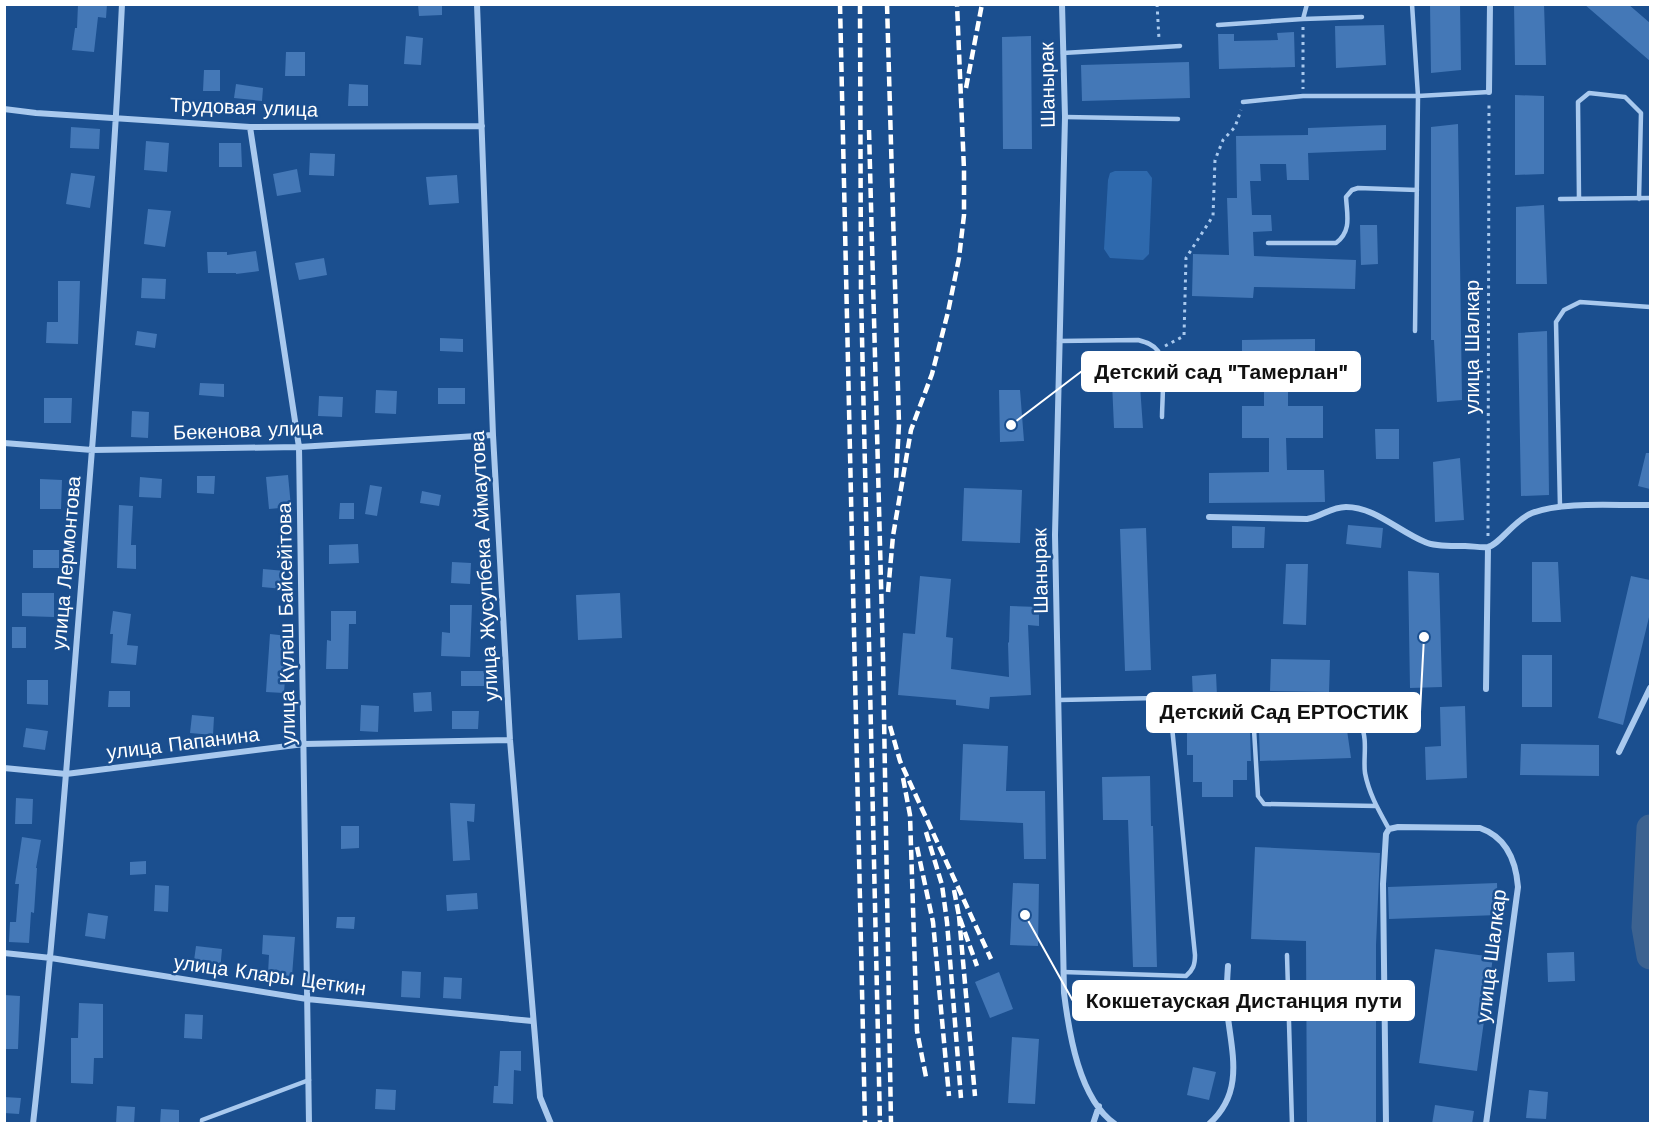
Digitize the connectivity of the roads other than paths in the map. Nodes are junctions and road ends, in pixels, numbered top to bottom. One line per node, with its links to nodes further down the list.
1 (122, 4): 17 (street, улица Лермонтова)
2 (477, 4): 19 (street, улица Жусупбека Аймаутова)
3 (1062, 4): 11 (street, Шанырак)
4 (1307, 4): 8 (lane)
5 (1412, 4): 13 (lane)
6 (1490, 4): 12 (street)
7 (1362, 17): 8 (lane)
8 (1303, 19): 9 (lane)
9 (1218, 25)
10 (1180, 46): 11 (lane)
11 (1063, 53): 16 (street, Шанырак)
12 (1489, 92): 13 (lane)
13 (1418, 96): 14 (lane); 21 (lane)
14 (1243, 102)
15 (4, 109): 17 (street, Трудовая улица)
16 (1065, 117): 18 (lane); 29 (street, Шанырак)
17 (117, 118): 20 (street, Трудовая улица); 34 (street, улица Лермонтова)
18 (1178, 119)
19 (482, 126): 20 (street, Трудовая улица); 31 (street, улица Жусупбека Аймаутова)
20 (250, 127): 33 (street, улица Күләш Байсейітова)
21 (1417, 190): 26 (lane); 28 (lane)
22 (1650, 198): 25 (lane)
23 (1560, 199): 24 (lane)
24 (1579, 199): 25 (lane); 25 (lane)
25 (1639, 199)
26 (1268, 243)
27 (1650, 307): 36 (lane)
28 (1415, 331)
29 (1059, 341): 30 (lane); 41 (street, Шанырак)
30 (1162, 417)
31 (493, 435): 33 (street, Бекенова улица); 44 (street, улица Жусупбека Аймаутова)
32 (4, 444): 34 (street, Бекенова улица)
33 (299, 447): 34 (street, Бекенова улица); 45 (street, улица Күләш Байсейітова)
34 (92, 450): 48 (street, улица Лермонтова)
35 (1650, 505): 36 (street)
36 (1560, 507): 38 (street)
37 (1209, 517): 38 (street)
38 (1488, 547): 40 (street)
39 (1650, 688): 46 (street)
40 (1486, 689)
41 (1059, 700): 42 (lane); 55 (street, Шанырак)
42 (1172, 713): 43 (lane); 55 (lane)
43 (1253, 713): 49 (lane); 49 (lane)
44 (510, 740): 45 (street, улица Папанина); 57 (street, улица Жусупбека Аймаутова)
45 (304, 744): 48 (street, улица Папанина); 56 (street, улица Күләш Байсейітова)
46 (1619, 752)
47 (4, 768): 48 (street, улица Папанина)
48 (66, 774): 53 (street, улица Лермонтова)
49 (1376, 806): 50 (lane)
50 (1389, 829): 68 (street); 69 (street, улица Шалкар)
51 (4, 953): 53 (street, улица Клары Цеткин)
52 (1287, 956): 67 (lane)
53 (51, 958): 56 (street, улица Клары Цеткин); 60 (street, улица Лермонтова)
54 (1228, 966): 66 (street)
55 (1063, 972): 59 (street, Шанырак)
56 (307, 999): 57 (street, улица Клары Цеткин); 58 (street, улица Күләш Байсейітова)
57 (532, 1022): 63 (street, улица Жусупбека Аймаутова)
58 (309, 1080): 61 (lane); 62 (street, улица Күләш Байсейітова)
59 (1099, 1106): 64 (street); 65 (street, Шанырак)
60 (33, 1124)
61 (202, 1124)
62 (309, 1124)
63 (551, 1124)
64 (1093, 1124)
65 (1114, 1124)
66 (1209, 1124)
67 (1292, 1124)
68 (1386, 1124)
69 (1486, 1124)

